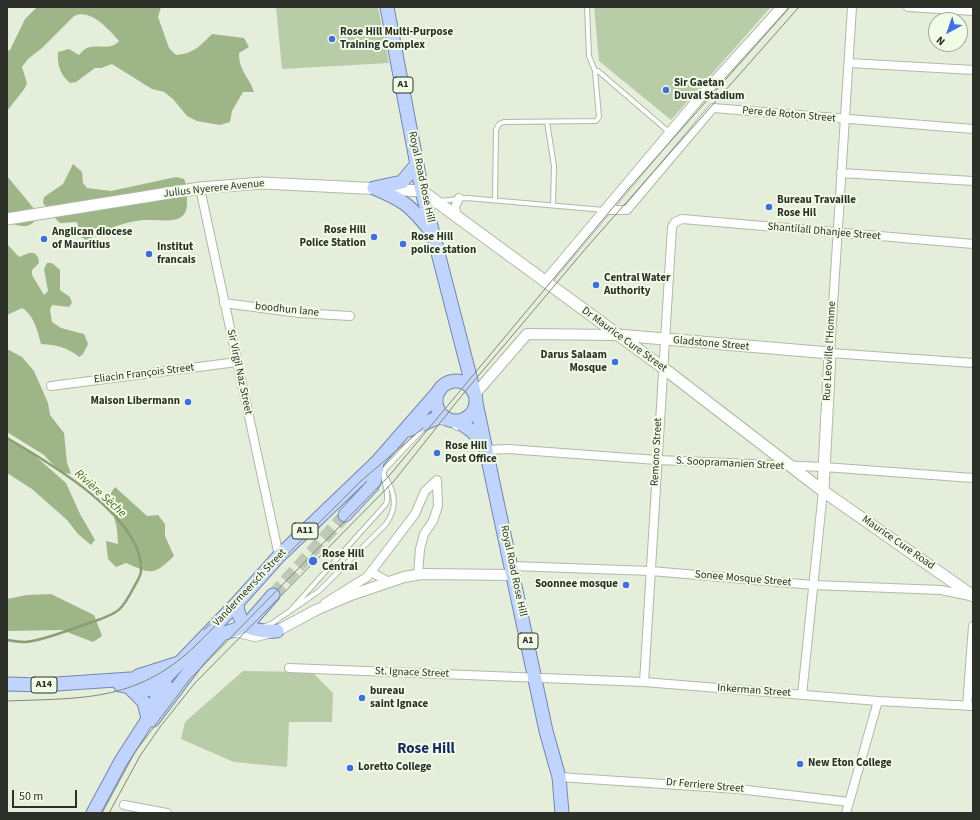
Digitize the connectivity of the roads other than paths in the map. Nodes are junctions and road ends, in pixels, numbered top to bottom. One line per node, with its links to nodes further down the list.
1 (387, 7): 14 (main road, Royal Road Rose Hill / A1)
2 (587, 7): 9 (lane)
3 (782, 7): 13 (street)
4 (852, 7): 7 (street, Rue Leoville l'Homme)
5 (908, 7): 6 (street)
6 (973, 12)
7 (849, 63): 8 (street); 10 (street, Rue Leoville l'Homme)
8 (973, 70)
9 (595, 71): 11 (lane); 13 (lane)
10 (845, 119): 12 (street, Pere de Roton Street); 15 (street, Rue Leoville l'Homme); 24 (street, Pere de Roton Street)
11 (546, 122): 21 (lane); 23 (lane)
12 (973, 129)
13 (670, 132): 24 (street)
14 (417, 164): 18 (main road); 19 (main road, Royal Road Rose Hill / A1)
15 (841, 173): 16 (street); 29 (street, Rue Leoville l'Homme)
16 (973, 180)
17 (200, 188): 18 (main road, Julius Nyerere Avenue); 26 (main road, Julius Nyerere Avenue); 32 (street, Sir Virgil Naz Street)
18 (374, 188): 19 (main road, Julius Nyerere Avenue); 28 (main road)
19 (422, 191): 22 (main road, Dr Maurice Cure Street); 28 (main road, Royal Road Rose Hill / A1)
20 (459, 198): 21 (lane); 22 (lane); 25 (street)
21 (495, 200): 23 (lane)
22 (438, 202): 25 (main road, Dr Maurice Cure Street)
23 (553, 205): 24 (lane)
24 (605, 210): 31 (street)
25 (457, 216): 31 (main road, Dr Maurice Cure Street)
26 (7, 219)
27 (675, 222): 29 (street, Shantilall Dhanjee Street); 35 (street, Remono Street)
28 (433, 233): 36 (main road, Royal Road Rose Hill / A1)
29 (837, 233): 30 (street, Shantilall Dhanjee Street); 37 (street, Rue Leoville l'Homme)
30 (973, 244)
31 (545, 282): 34 (main road, Dr Maurice Cure Street)
32 (224, 303): 33 (street, boodhun lane); 38 (street, Sir Virgil Naz Street)
33 (350, 316)
34 (617, 335): 35 (main road, Gladstone Street); 40 (main road, Dr Maurice Cure Street); 44 (street, Gladstone Street)
35 (664, 340): 37 (main road, Gladstone Street); 40 (street, Remono Street)
36 (463, 346): 41 (main road, Royal Road Rose Hill / A1); 44 (main road, Royal Road Rose Hill / A1)
37 (830, 353): 39 (street, Gladstone Street); 51 (main road, Rue Leoville l'Homme)
38 (237, 362): 42 (street, Eliacin François Street); 56 (street, Sir Virgil Naz Street)
39 (973, 363)
40 (662, 368): 49 (street, Remono Street); 50 (main road, Dr Maurice Cure Street)
41 (456, 381): 43 (main road); 44 (main road)
42 (51, 386)
43 (439, 391): 45 (main road); 47 (main road, A11)
44 (475, 396): 46 (main road); 48 (main road, Royal Road Rose Hill / A1)
45 (442, 416): 46 (main road, A1); 47 (main road, A11)
46 (461, 426): 48 (main road, Royal Road Rose Hill / A1); 52 (lane)
47 (402, 432): 52 (main road, Vandermeersch Street / A11)
48 (484, 448): 49 (street, S. Soopramanien Street); 57 (main road, Royal Road Rose Hill / A1)
49 (657, 460): 50 (street, S. Soopramanien Street); 58 (street, Remono Street)
50 (790, 466): 51 (street, S. Soopramanien Street); 54 (main road, Dr Maurice Cure Street)
51 (824, 466): 53 (street, S. Soopramanien Street); 54 (main road, Rue Leoville l'Homme)
52 (380, 468): 55 (main road); 56 (main road, Vandermeersch Street / A11); 66 (lane); 66 (lane)
53 (973, 478)
54 (823, 490): 62 (street, Rue Leoville l'Homme); 64 (main road, Maurice Cure Road)
55 (345, 515)
56 (279, 556): 65 (main road, Vandermeersch Street / A11)
57 (513, 570): 58 (street, Sonee Mosque Street); 60 (street); 75 (main road, Royal Road Rose Hill / A1)
58 (651, 571): 62 (street, Sonee Mosque Street); 77 (street, Remono Street)
59 (371, 572): 60 (street); 61 (street); 67 (street)
60 (418, 575): 61 (street)
61 (389, 582): 67 (street)
62 (813, 585): 64 (street, Sonee Mosque Street); 80 (street, Rue Leoville l'Homme)
63 (273, 595): 68 (main road)
64 (973, 597)
65 (237, 603): 68 (main road); 73 (main road, Vandermeersch Street / A11)
66 (290, 610): 68 (lane)
67 (316, 610): 71 (street)
68 (246, 626): 70 (main road, Vandermeersch Street / A11); 71 (main road)
69 (973, 626): 83 (street)
70 (233, 630): 71 (street); 72 (main road, Vandermeersch Street / A11)
71 (277, 631)
72 (198, 660): 79 (main road); 82 (main road, Vandermeersch Street / A11)
73 (180, 663): 76 (main road); 79 (main road, Vandermeersch Street / A11)
74 (289, 668): 75 (street, St. Ignace Street)
75 (535, 677): 77 (street, Inkerman Street); 86 (main road, Royal Road Rose Hill / A1)
76 (130, 682): 78 (main road, A14); 79 (main road, A14); 84 (main road)
77 (644, 682): 80 (street, Inkerman Street)
78 (7, 684)
79 (162, 689): 82 (main road); 84 (main road, Vandermeersch Street / A11)
80 (802, 695): 81 (street, Inkerman Street)
81 (878, 701): 83 (street, Inkerman Street); 88 (street)
82 (165, 703): 85 (main road, Vandermeersch Street / A11)
83 (970, 706)
84 (148, 719): 85 (main road, Vandermeersch Street / A11)
85 (120, 760): 87 (main road, Vandermeersch Street / A11)
86 (559, 776): 88 (street, Dr Ferriere Street); 93 (main road, Royal Road Rose Hill / A1)
87 (103, 792): 90 (main road, Vandermeersch Street / A11); 91 (street)
88 (849, 802): 94 (street)
89 (124, 805): 92 (street)
90 (93, 813)
91 (100, 813)
92 (167, 813)
93 (562, 813)
94 (846, 813)

